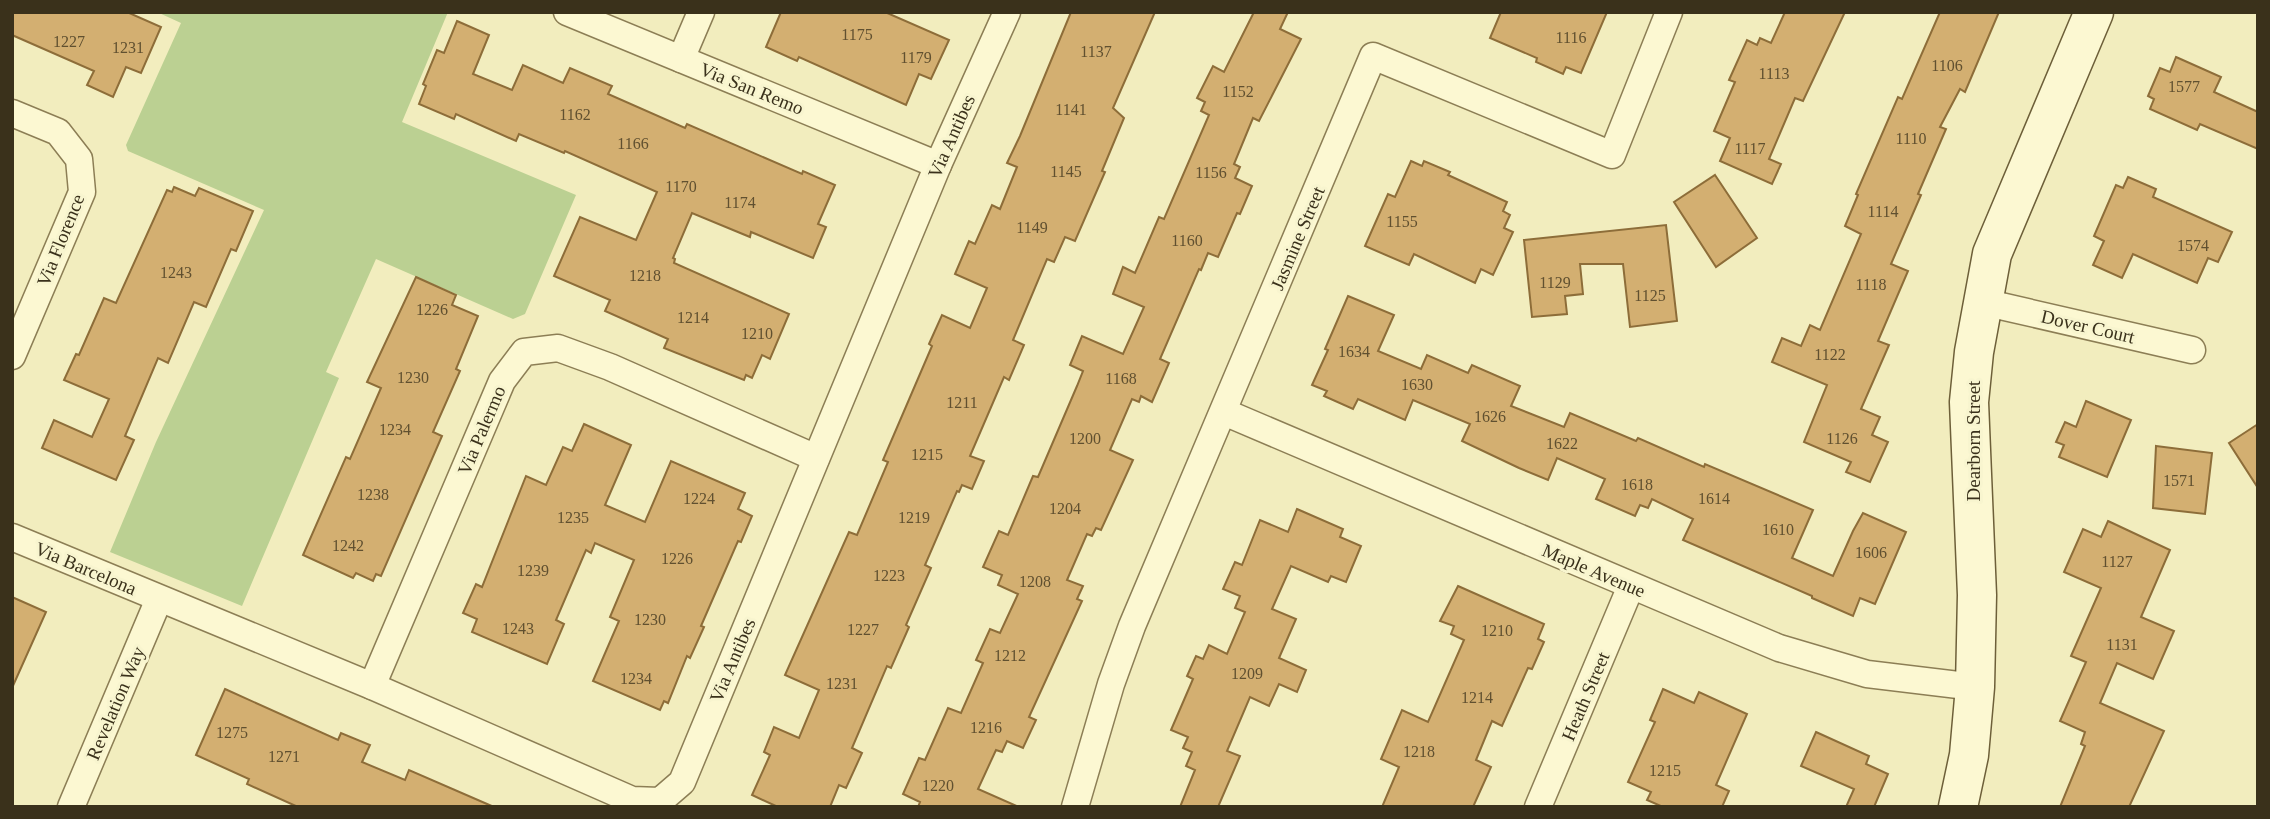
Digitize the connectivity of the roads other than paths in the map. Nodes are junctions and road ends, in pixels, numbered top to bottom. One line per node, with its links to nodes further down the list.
1 (566, 12): 6 (street, Via San Remo)
2 (701, 12): 6 (street)
3 (1007, 12): 8 (street, Via Antibes)
4 (1668, 12): 12 (street, Jasmine Street)
5 (2094, 12): 9 (street, Dearborn Street)
6 (681, 59): 8 (street, Via San Remo)
7 (12, 113): 11 (street, Via Florence)
8 (938, 165): 13 (street, Via Antibes)
9 (1983, 302): 10 (street, Dover Court); 18 (street, Dearborn Street)
10 (2192, 350)
11 (12, 356)
12 (1224, 412): 15 (street, Maple Avenue); 20 (street, Jasmine Street)
13 (816, 458): 17 (street, Via Palermo); 17 (street, Via Antibes)
14 (12, 537): 16 (street, Via Barcelona)
15 (1631, 586): 18 (street, Maple Avenue); 21 (street, Heath Street)
16 (159, 599): 17 (street, Via Antibes); 19 (street, Revelation Way)
17 (372, 686)
18 (1975, 687): 22 (street, Dearborn Street)
19 (71, 807)
20 (1075, 807)
21 (1538, 807)
22 (1958, 807)

